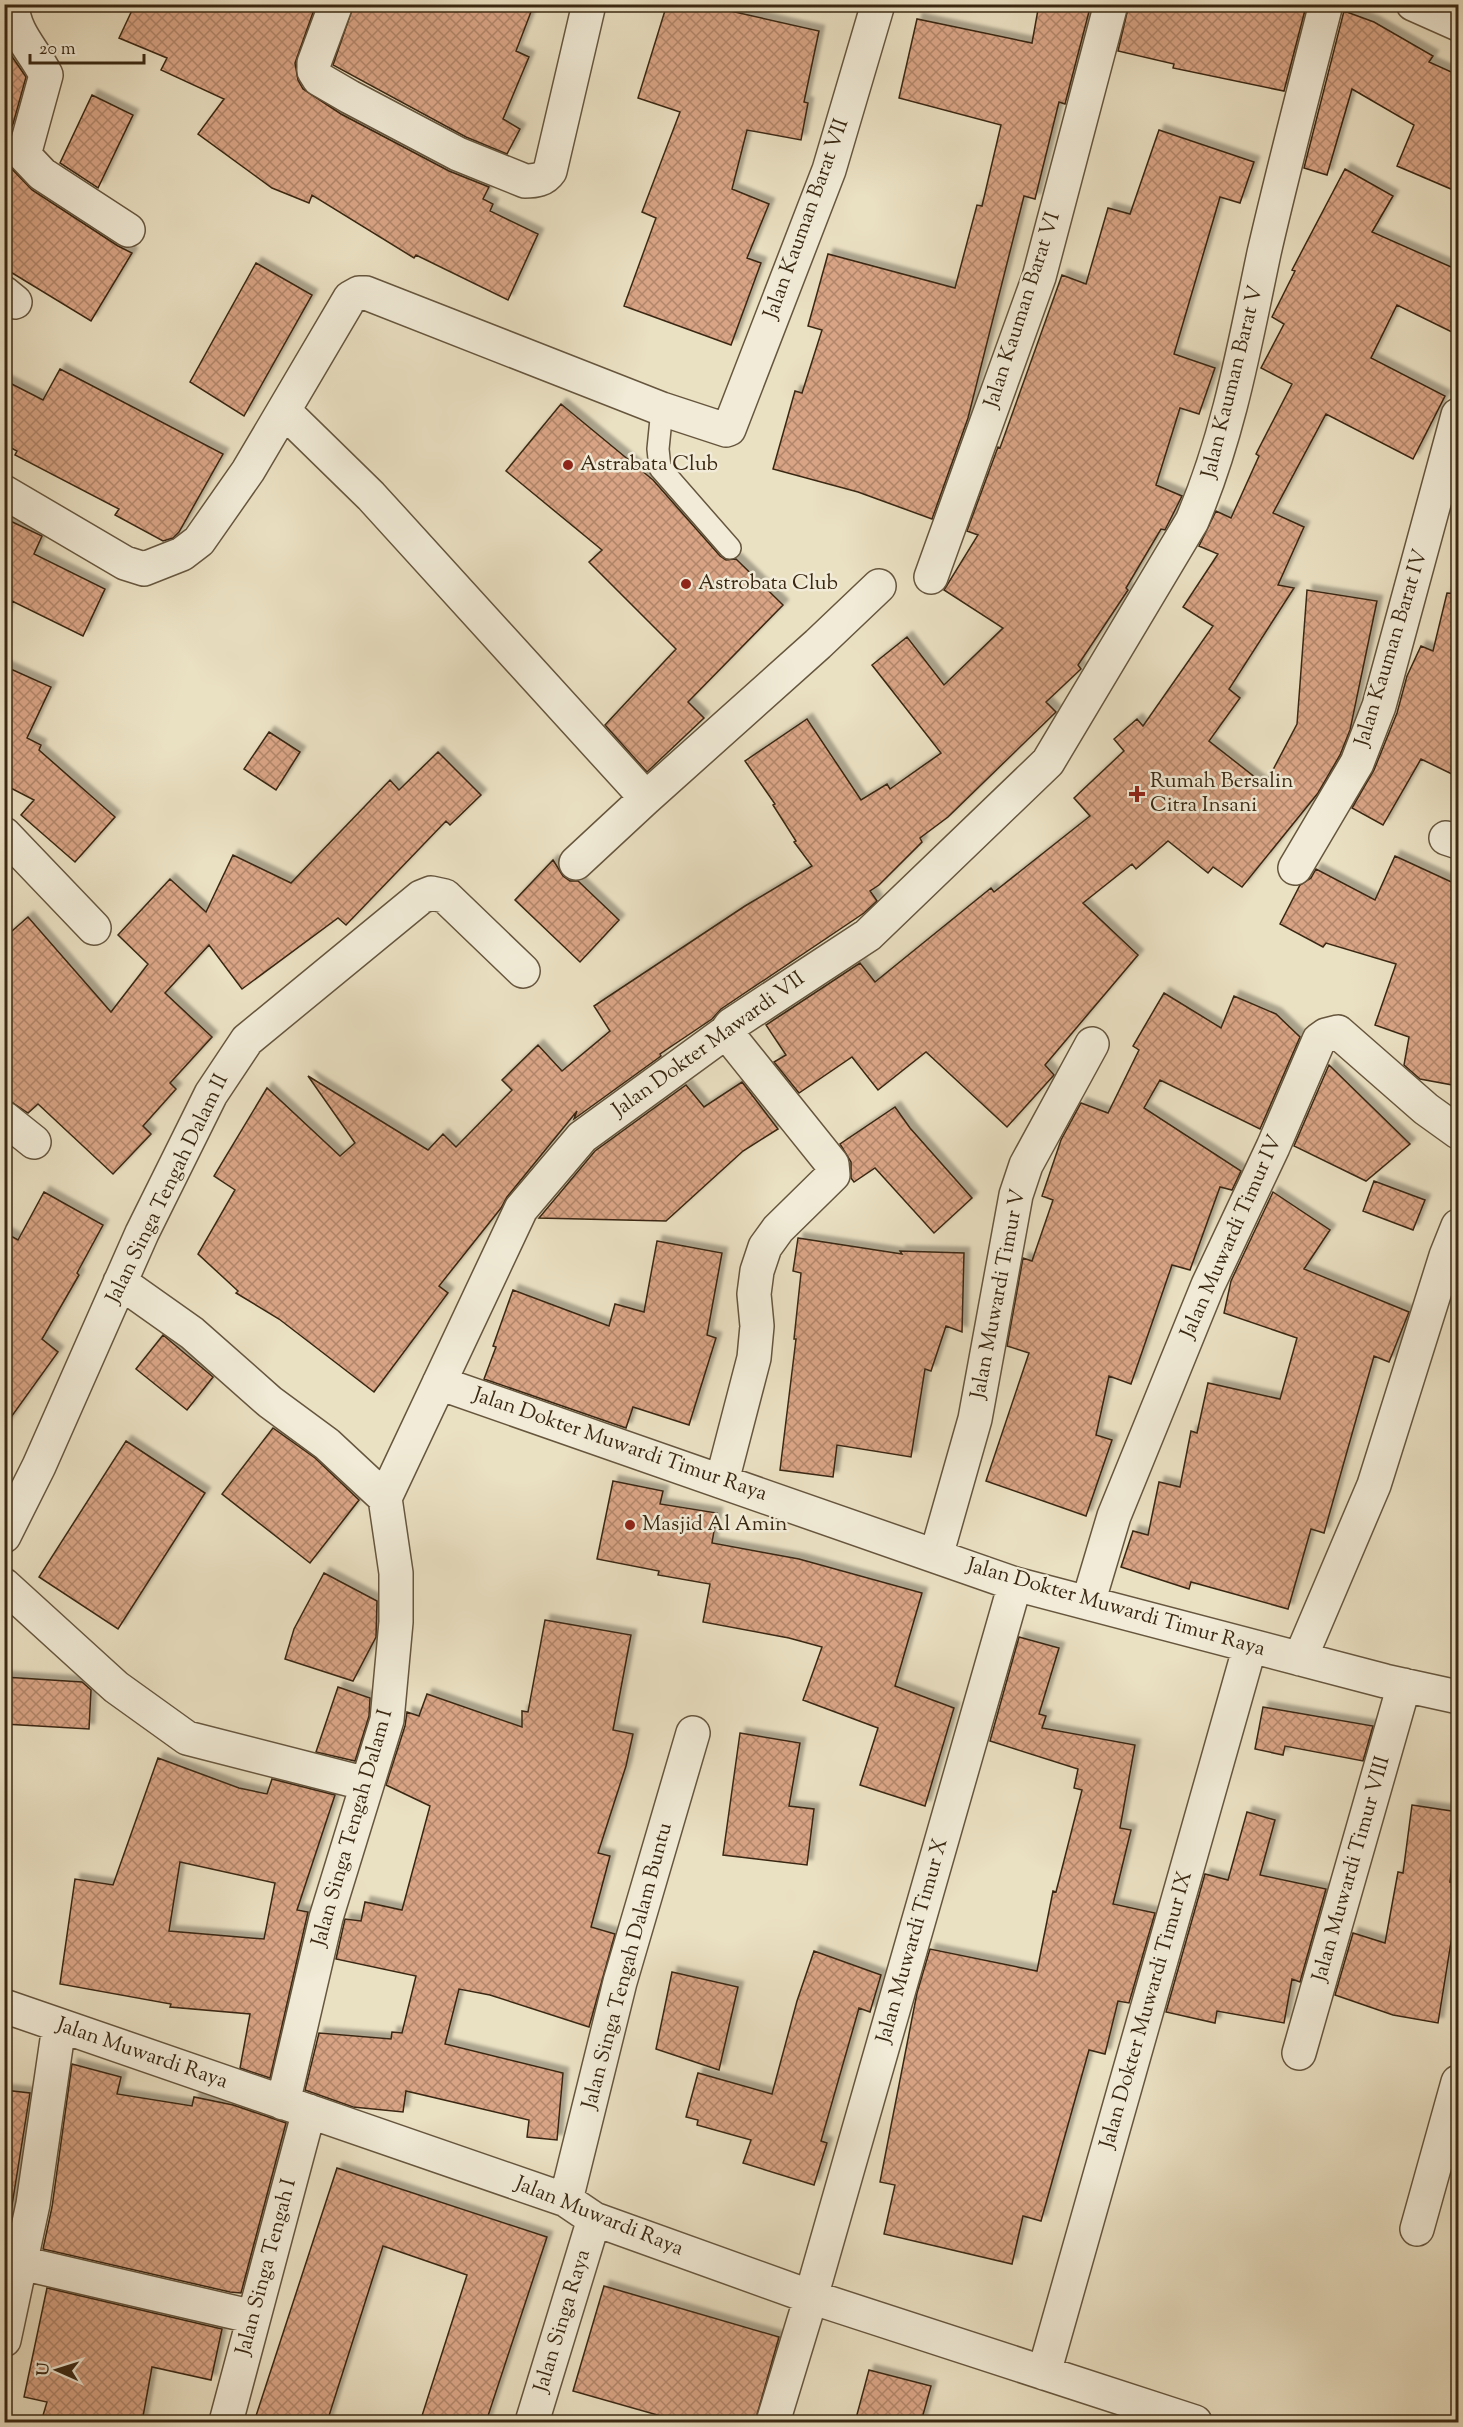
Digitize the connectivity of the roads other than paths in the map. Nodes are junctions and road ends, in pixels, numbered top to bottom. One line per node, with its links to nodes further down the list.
1 (12, 4): 9 (street)
2 (336, 4): 3 (street)
3 (589, 4)
4 (878, 4): 10 (street, Jalan Kauman Barat VII)
5 (1111, 4): 15 (street, Jalan Kauman Barat VI)
6 (1326, 4): 17 (street, Jalan Kauman Barat V)
7 (1413, 4): 8 (street)
8 (1458, 24)
9 (129, 230)
10 (662, 409): 11 (street); 14 (lane)
11 (284, 411): 13 (street); 18 (street)
12 (1458, 415): 21 (street, Jalan Kauman Barat IV)
13 (4, 492)
14 (730, 548)
15 (931, 577)
16 (879, 586): 18 (street)
17 (1048, 762): 24 (street, Jalan Dokter Mawardi VII)
18 (646, 798): 20 (street)
19 (4, 834): 22 (street)
20 (576, 863)
21 (1295, 868)
22 (94, 928)
23 (524, 971): 30 (street, Jalan Singa Tengah Dalam II)
24 (726, 1032): 31 (street, Jalan Dokter Mawardi VII); 32 (street)
25 (1092, 1044): 35 (street, Jalan Muwardi Timur V)
26 (4, 1118): 28 (street)
27 (1458, 1132): 38 (street, Jalan Muwardi Timur IV)
28 (34, 1142)
29 (1458, 1226): 40 (street)
30 (120, 1282): 33 (street); 34 (street, Jalan Singa Tengah Dalam II)
31 (439, 1383): 32 (street, Jalan Dokter Muwardi Timur Raya); 33 (street)
32 (722, 1481): 35 (street, Jalan Dokter Muwardi Timur Raya)
33 (385, 1498): 44 (street, Jalan Singa Tengah Dalam I)
34 (4, 1536)
35 (936, 1556): 36 (street, Jalan Dokter Muwardi Timur Raya)
36 (1015, 1584): 38 (street, Jalan Dokter Muwardi Timur Raya); 54 (street, Jalan Muwardi Timur X)
37 (4, 1585): 44 (street)
38 (1088, 1603): 39 (street, Jalan Dokter Muwardi Timur Raya)
39 (1250, 1646): 40 (street, Jalan Dokter Muwardi Timur Raya); 57 (street, Jalan Dokter Muwardi Timur IX)
40 (1300, 1659): 41 (street, Jalan Dokter Muwardi Timur Raya)
41 (1404, 1685): 42 (street, Jalan Dokter Muwardi Timur Raya); 47 (street, Jalan Muwardi Timur VIII)
42 (1458, 1697)
43 (693, 1733): 50 (street, Jalan Singa Tengah Dalam Buntu)
44 (367, 1784): 49 (street, Jalan Singa Tengah Dalam I)
45 (4, 2006): 46 (street, Jalan Muwardi Raya)
46 (59, 2026): 49 (street, Jalan Muwardi Raya); 53 (street)
47 (1299, 2053)
48 (1458, 2082): 52 (street)
49 (296, 2107): 50 (street, Jalan Muwardi Raya); 55 (street, Jalan Singa Tengah I)
50 (566, 2200): 51 (street, Jalan Muwardi Raya)
51 (594, 2219): 54 (street, Jalan Muwardi Raya); 59 (street, Jalan Singa Raya)
52 (1417, 2229)
53 (12, 2261): 55 (street); 56 (street)
54 (811, 2297): 57 (street, Jalan Muwardi Raya); 60 (street, Jalan Muwardi Timur X)
55 (254, 2318): 58 (street, Jalan Singa Tengah I)
56 (4, 2340)
57 (1044, 2373): 61 (street, Jalan Muwardi Raya)
58 (226, 2422)
59 (532, 2422)
60 (773, 2422)
61 (1195, 2422)

